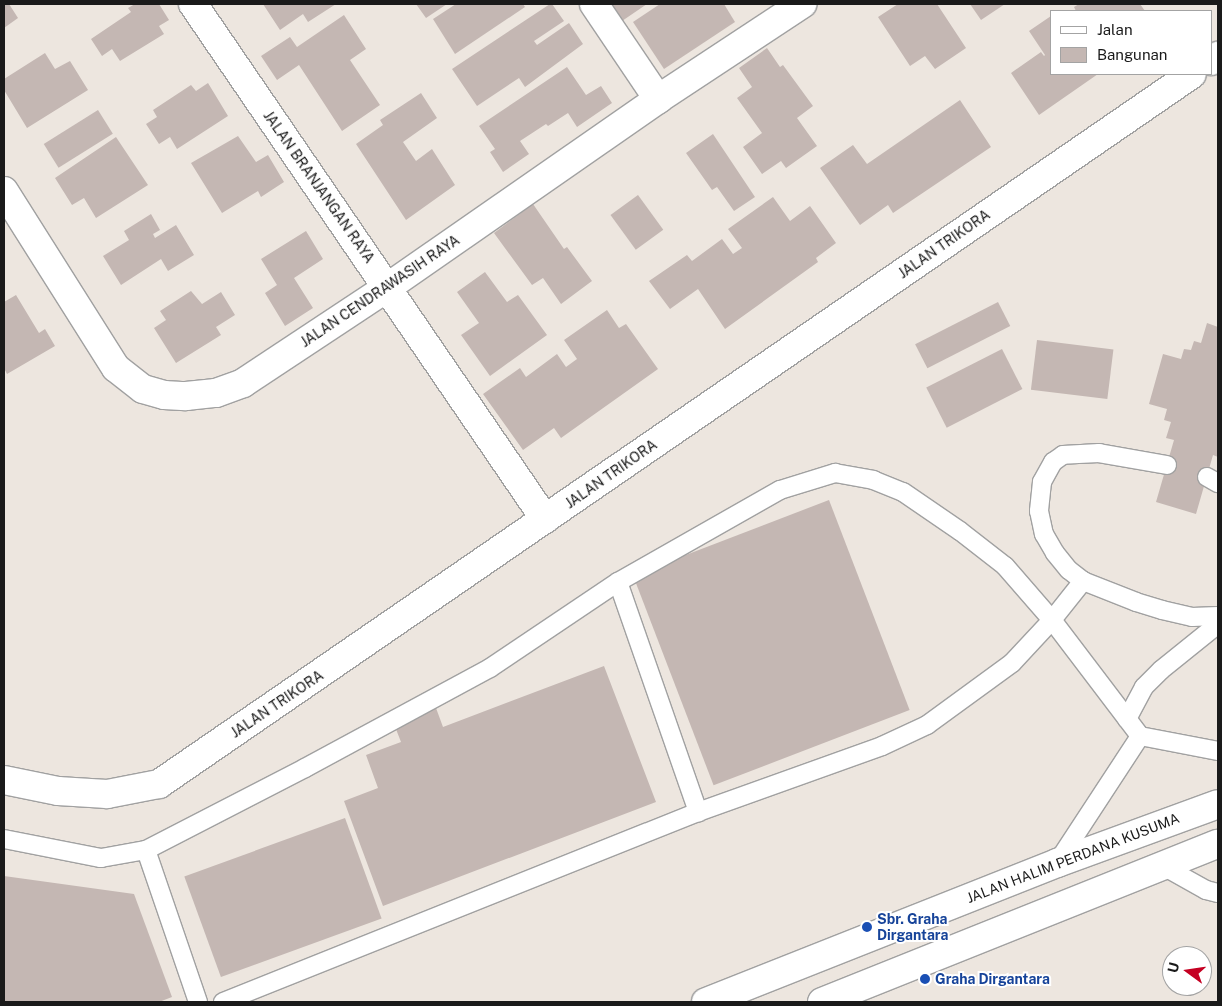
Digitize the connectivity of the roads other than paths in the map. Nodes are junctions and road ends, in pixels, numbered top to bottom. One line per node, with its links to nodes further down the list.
1 (193, 4): 7 (street, JALAN BRANJANGAN RAYA)
2 (594, 4): 5 (street)
3 (802, 4): 5 (street, JALAN CENDRAWASIH RAYA)
4 (1191, 75): 9 (street, JALAN TRIKORA)
5 (658, 98): 7 (street, JALAN CENDRAWASIH RAYA)
6 (4, 191): 7 (street, JALAN CENDRAWASIH RAYA)
7 (388, 287): 9 (street, JALAN BRANJANGAN RAYA)
8 (1166, 465): 10 (lane)
9 (545, 519): 18 (street, JALAN TRIKORA)
10 (1083, 581): 12 (lane); 13 (lane)
11 (618, 582): 13 (lane); 20 (lane); 23 (lane)
12 (1218, 616)
13 (1052, 620): 15 (lane); 20 (lane)
14 (1218, 624): 15 (lane)
15 (1127, 719): 16 (lane)
16 (1140, 736): 17 (lane); 24 (lane)
17 (1218, 751)
18 (4, 780)
19 (1218, 804): 24 (street, JALAN HALIM PERDANA KUSUMA)
20 (698, 812): 28 (lane)
21 (4, 839): 23 (lane)
22 (1218, 844): 25 (street)
23 (146, 850): 27 (lane)
24 (1057, 863): 29 (street, JALAN HALIM PERDANA KUSUMA)
25 (1164, 866): 26 (lane); 30 (street)
26 (1218, 893)
27 (198, 1002)
28 (223, 1002)
29 (706, 1002)
30 (822, 1002)

